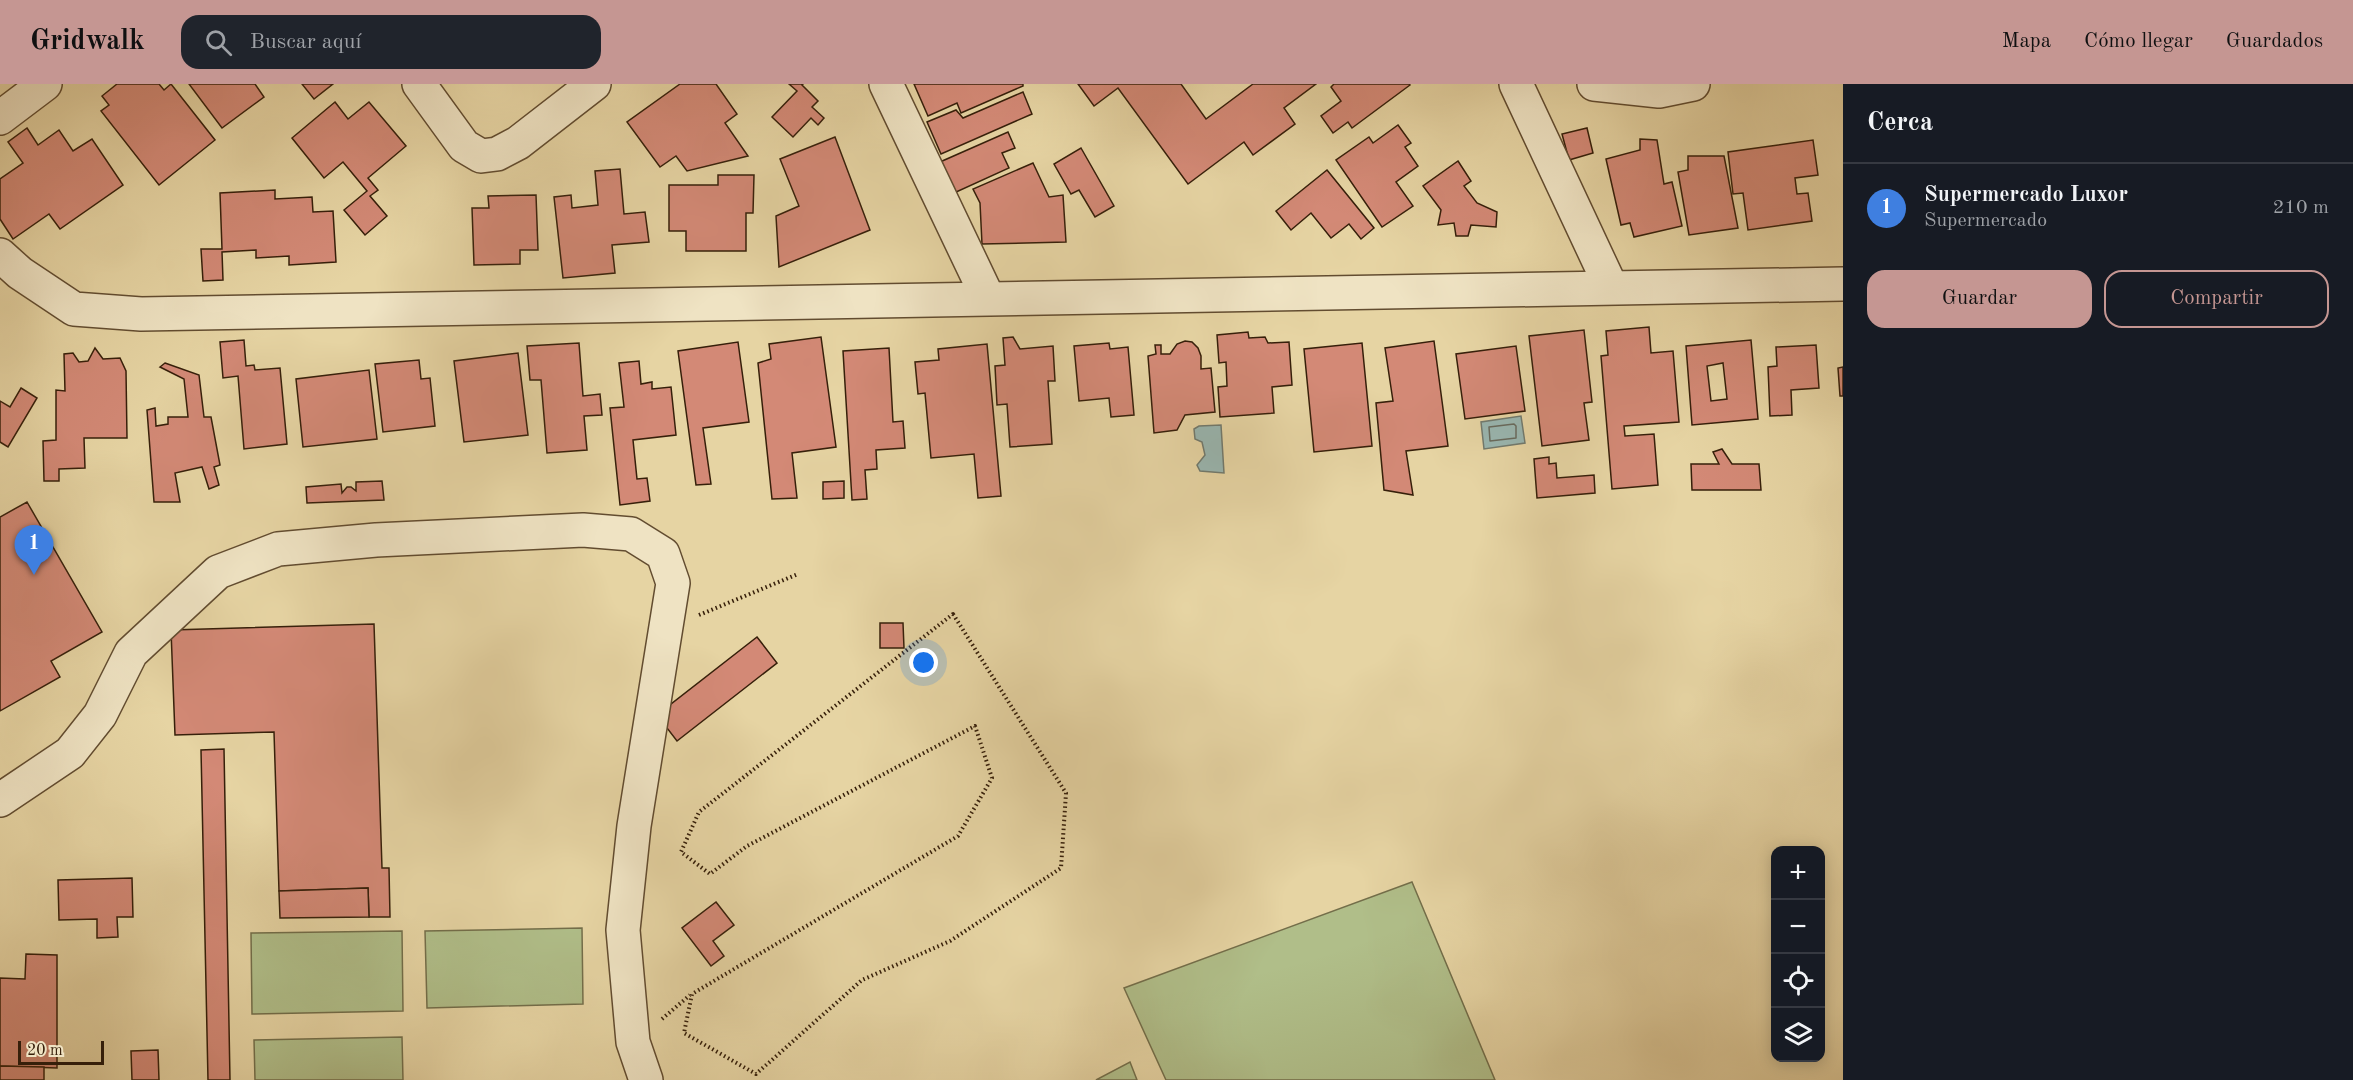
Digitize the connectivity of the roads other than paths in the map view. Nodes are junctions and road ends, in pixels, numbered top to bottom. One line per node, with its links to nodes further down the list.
1 (45, 84): 8 (street)
2 (419, 84): 3 (street)
3 (594, 84)
4 (886, 84): 12 (street)
5 (1516, 84): 11 (street)
6 (1594, 84): 7 (street)
7 (1693, 84)
8 (0, 118)
9 (0, 255): 12 (street)
10 (1843, 284): 11 (street)
11 (1611, 287): 12 (street)
12 (988, 298)
13 (0, 800): 14 (street)
14 (646, 1080)

